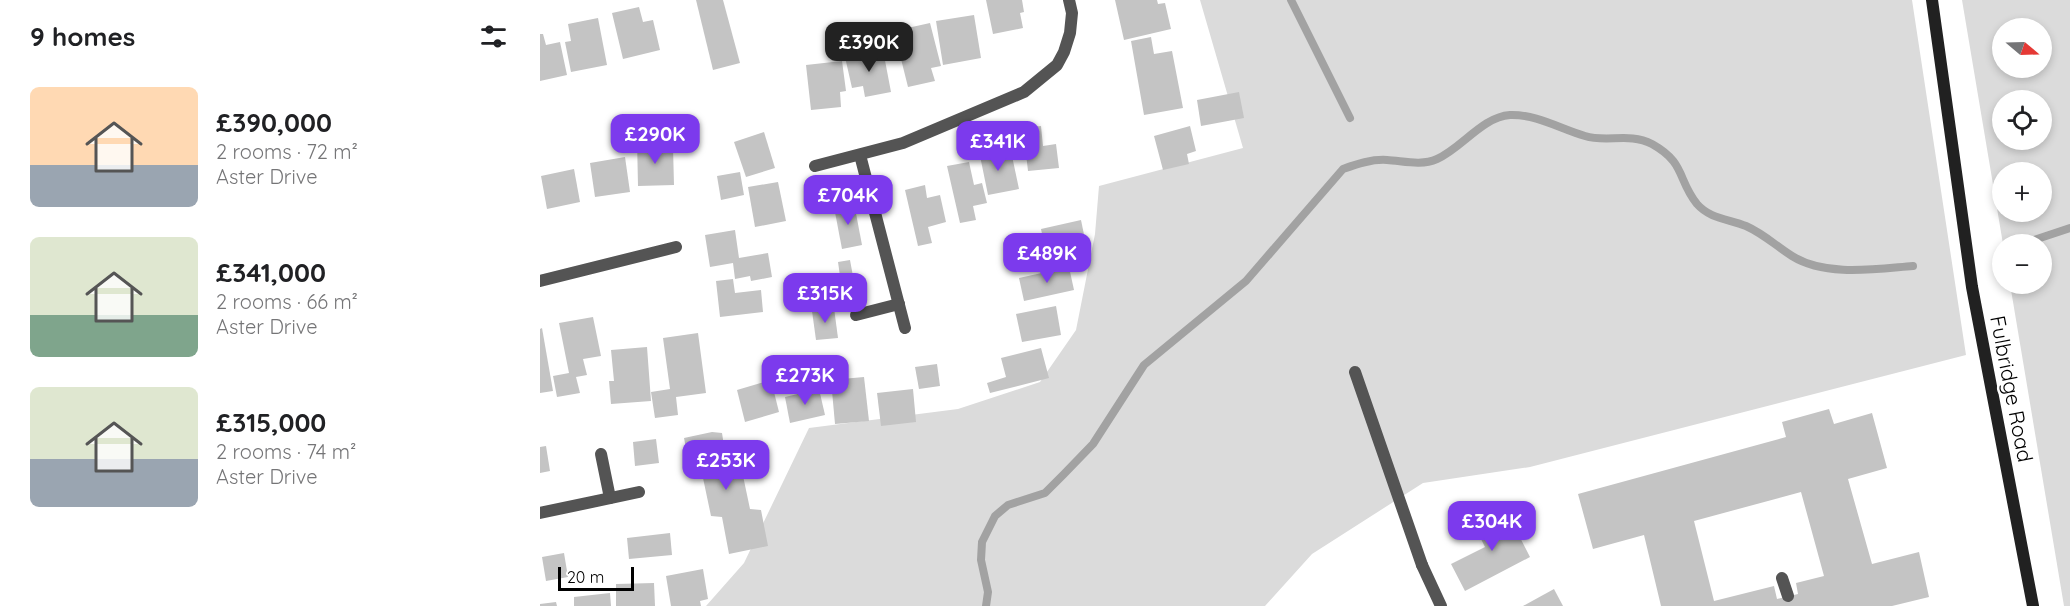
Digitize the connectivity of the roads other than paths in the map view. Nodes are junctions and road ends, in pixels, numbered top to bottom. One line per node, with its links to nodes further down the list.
1 (1069, 0): 3 (street)
2 (1932, 0): 18 (street, Fulbridge Road)
3 (860, 155): 4 (street); 7 (street)
4 (814, 166)
5 (676, 247): 6 (street)
6 (540, 281)
7 (899, 304): 8 (street); 9 (street)
8 (856, 315)
9 (906, 328)
10 (1354, 372): 17 (street)
11 (601, 454): 13 (street)
12 (639, 492): 13 (street)
13 (610, 498): 14 (street)
14 (540, 513)
15 (1782, 578): 16 (street)
16 (1788, 596)
17 (1441, 606)
18 (2033, 606)

